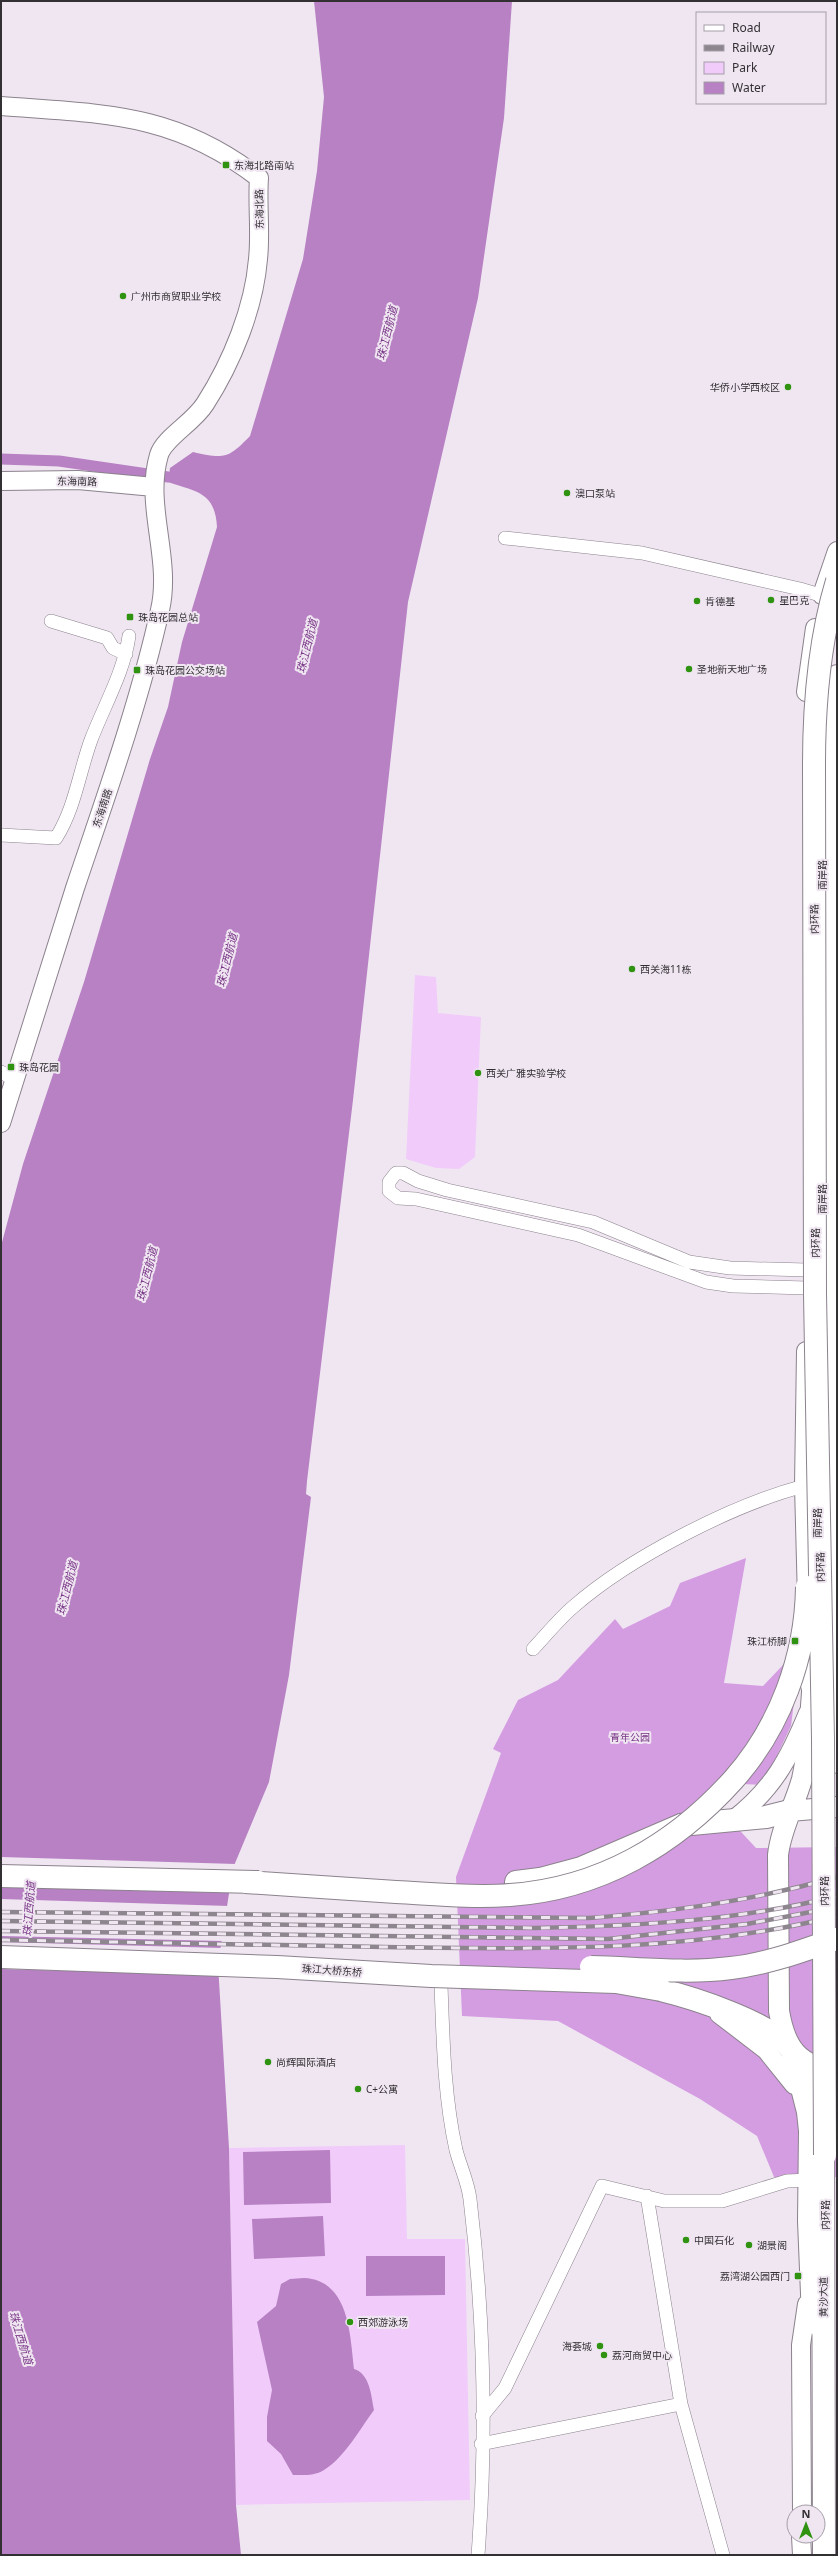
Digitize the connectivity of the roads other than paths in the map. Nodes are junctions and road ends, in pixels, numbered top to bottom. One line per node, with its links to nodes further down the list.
1 (1, 106): 2 (main road, 东海北路)
2 (155, 475): 3 (main road, 东海南路); 15 (main road, 东海南路)
3 (1, 481)
4 (505, 538): 6 (street)
5 (837, 551): 6 (main road)
6 (832, 592): 10 (main road); 19 (highway, 内环路, bridge)
7 (837, 609): 10 (main road, 南岸路)
8 (51, 621): 11 (street)
9 (129, 636): 11 (street)
10 (826, 644): 18 (main road); 24 (main road, 南岸路)
11 (126, 654): 13 (street)
12 (837, 675): 14 (main road, 南岸路)
13 (1, 835)
14 (836, 990): 17 (main road, 南岸路)
15 (8, 1076): 16 (main road, 东海南路)
16 (1, 1123)
17 (836, 1196): 21 (main road, 南岸路)
18 (807, 1270): 19 (main road); 19 (street)
19 (811, 1291): 20 (main road); 31 (highway, bridge); 59 (highway, 内环路, bridge)
20 (804, 1486): 23 (street); 24 (main road)
21 (835, 1508): 22 (main road, 南岸路)
22 (835, 1562): 26 (main road, 南岸路)
23 (533, 1649)
24 (810, 1707): 25 (main road, 南岸路); 29 (main road)
25 (806, 1754): 26 (main road); 28 (main road, 南岸路)
26 (837, 1762)
27 (837, 1807): 28 (main road)
28 (790, 1811): 29 (highway); 37 (main road, 南岸路)
29 (732, 1820): 31 (highway, bridge)
30 (1, 1876): 31 (highway, bridge)
31 (245, 1882)
32 (837, 1939): 34 (highway, bridge)
33 (1, 1957): 34 (highway, 珠江大桥东桥, bridge)
34 (284, 1967): 36 (highway, 珠江大桥东桥, bridge)
35 (441, 1984): 47 (street)
36 (704, 2003): 37 (highway, 珠江大桥东桥); 38 (main road)
37 (789, 2047): 39 (main road); 40 (main road); 41 (highway, 黄沙大道)
38 (766, 2050): 40 (main road); 41 (main road)
39 (837, 2070)
40 (794, 2071): 41 (main road)
41 (817, 2106): 42 (main road); 45 (highway, 黄沙大道)
42 (808, 2180): 43 (street); 44 (main road)
43 (647, 2196): 46 (street); 47 (street)
44 (810, 2289): 45 (main road); 49 (main road)
45 (817, 2325): 50 (highway); 51 (highway, 黄沙大道)
46 (681, 2404): 48 (street); 56 (street)
47 (482, 2416): 48 (street)
48 (481, 2444): 55 (street)
49 (802, 2504)
50 (814, 2504)
51 (815, 2504)
52 (801, 2544): 57 (main road)
53 (812, 2544): 58 (highway)
54 (821, 2544): 59 (highway, 黄沙大道)
55 (478, 2555)
56 (723, 2555)
57 (802, 2555)
58 (810, 2555)
59 (825, 2555)

